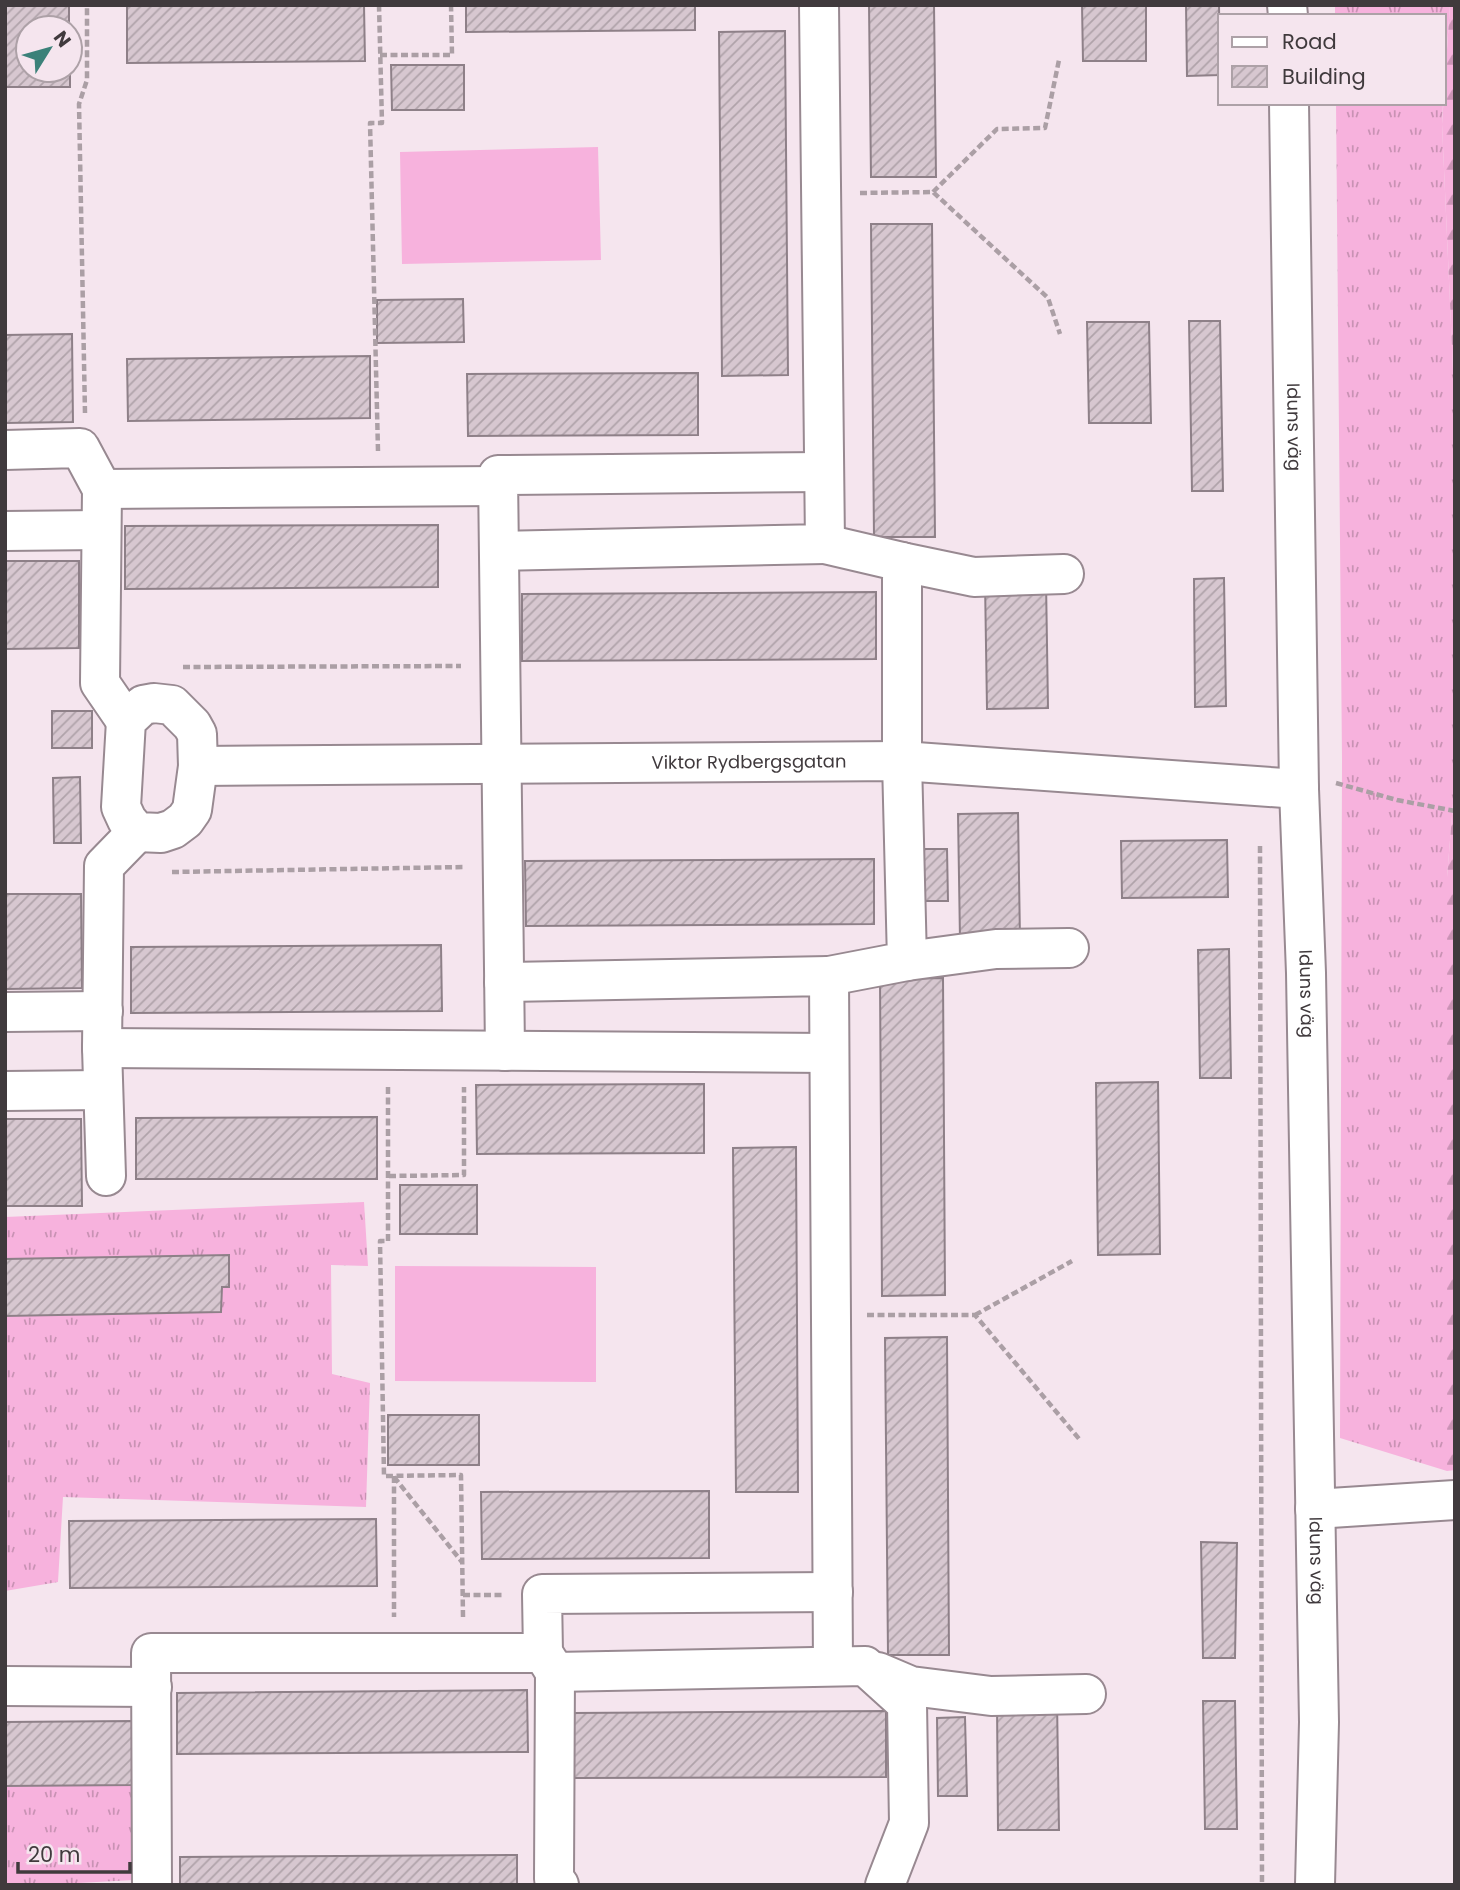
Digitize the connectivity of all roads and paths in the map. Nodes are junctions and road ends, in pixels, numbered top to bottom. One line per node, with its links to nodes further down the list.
1 (87, 5): 11 (path)
2 (379, 5): 5 (path)
3 (451, 5): 5 (path)
4 (819, 5): 9 (street)
5 (380, 55): 15 (path)
6 (1059, 60): 8 (path)
7 (1289, 105): 30 (street, Iduns väg)
8 (933, 192): 9 (path); 10 (path)
9 (821, 193): 13 (street)
10 (1060, 334)
11 (80, 448): 12 (street); 16 (street)
12 (5, 450)
13 (824, 472): 14 (street); 19 (street)
14 (499, 485): 15 (street); 20 (street)
15 (379, 487): 16 (street)
16 (102, 489): 17 (street)
17 (101, 530): 18 (street); 25 (street)
18 (5, 531)
19 (825, 544): 20 (street); 21 (street)
20 (499, 551): 23 (street)
21 (902, 562): 22 (street); 26 (street)
22 (1063, 574)
23 (501, 665): 24 (path); 27 (street)
24 (180, 667)
25 (126, 721): 28 (street); 32 (street)
26 (902, 761): 27 (street, Viktor Rydbergsgatan); 29 (street, Viktor Rydbergsgatan); 36 (street)
27 (502, 764): 28 (street, Viktor Rydbergsgatan); 33 (street)
28 (198, 766): 32 (street)
29 (1259, 786): 30 (street, Viktor Rydbergsgatan); 68 (path)
30 (1299, 789): 31 (path); 55 (street, Iduns väg)
31 (1455, 811)
32 (137, 832): 40 (street)
33 (503, 867): 34 (path); 38 (street)
34 (170, 872)
35 (1069, 948): 36 (street)
36 (907, 961): 37 (street)
37 (829, 976): 38 (street); 44 (street)
38 (504, 982): 43 (street)
39 (5, 1012): 40 (street)
40 (103, 1030): 41 (street); 45 (street)
41 (388, 1050): 42 (street); 48 (path)
42 (463, 1050): 43 (street); 48 (path)
43 (505, 1051): 44 (street)
44 (829, 1053): 51 (street)
45 (103, 1090): 46 (street); 47 (street)
46 (5, 1091)
47 (106, 1176)
48 (389, 1176): 53 (path)
49 (1072, 1261): 50 (path)
50 (975, 1315): 51 (path); 52 (path)
51 (831, 1316): 57 (street)
52 (1080, 1440)
53 (394, 1476): 56 (path); 56 (path); 58 (path)
54 (1455, 1500): 55 (street)
55 (1315, 1509): 69 (street, Iduns väg)
56 (463, 1562): 59 (path)
57 (833, 1592): 60 (street); 61 (street)
58 (394, 1653): 59 (street); 63 (street)
59 (464, 1653): 60 (street)
60 (549, 1662): 61 (street); 66 (street)
61 (849, 1666): 64 (street); 67 (street)
62 (5, 1686): 63 (street)
63 (152, 1686): 65 (street)
64 (1086, 1694)
65 (152, 1885)
66 (559, 1885)
67 (885, 1885)
68 (1262, 1885)
69 (1315, 1885)

